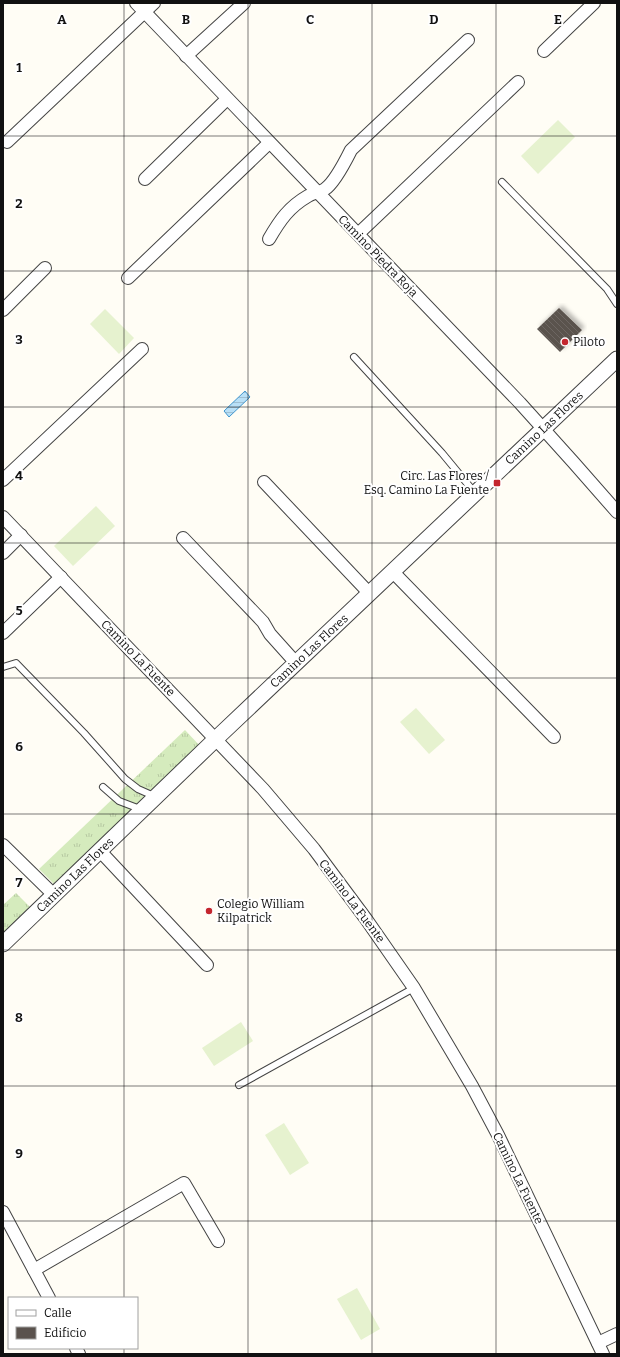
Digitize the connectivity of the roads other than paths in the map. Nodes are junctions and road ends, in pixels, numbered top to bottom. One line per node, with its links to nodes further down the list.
1 (136, 3): 5 (street, Camino Piedra Roja)
2 (154, 3): 5 (street)
3 (244, 3): 8 (street)
4 (594, 3): 7 (street)
5 (144, 12): 8 (street, Camino Piedra Roja); 11 (street)
6 (468, 40): 15 (street)
7 (544, 51)
8 (186, 56): 10 (street, Camino Piedra Roja)
9 (518, 82): 16 (street)
10 (227, 99): 12 (street, Camino Piedra Roja); 13 (street)
11 (7, 142)
12 (269, 143): 15 (street, Camino Piedra Roja); 19 (street)
13 (145, 179)
14 (502, 182): 20 (lane)
15 (316, 192): 16 (street, Camino Piedra Roja); 17 (street)
16 (358, 234): 25 (street, Camino Piedra Roja)
17 (269, 239)
18 (45, 268): 21 (street)
19 (128, 278)
20 (617, 304)
21 (3, 310)
22 (142, 349): 26 (street)
23 (354, 357): 28 (lane)
24 (617, 359): 25 (street, Camino Las Flores)
25 (543, 428): 28 (street, Camino Las Flores); 29 (street, Camino Piedra Roja)
26 (3, 480)
27 (264, 482): 36 (street)
28 (475, 493): 34 (street, Camino Las Flores)
29 (617, 512)
30 (3, 517): 31 (street, Camino La Fuente)
31 (21, 535): 33 (street); 35 (street, Camino La Fuente)
32 (183, 538): 38 (street)
33 (3, 553)
34 (393, 572): 36 (street, Camino Las Flores); 40 (street)
35 (61, 577): 37 (street); 41 (street, Camino La Fuente)
36 (370, 594): 38 (street, Camino Las Flores)
37 (3, 633)
38 (296, 663): 41 (street, Camino Las Flores)
39 (3, 667): 43 (lane)
40 (554, 738)
41 (216, 740): 43 (street, Camino Las Flores); 50 (street, Camino La Fuente)
42 (103, 787): 44 (lane)
43 (156, 797): 44 (street, Camino Las Flores)
44 (142, 810): 46 (street, Camino Las Flores)
45 (3, 845): 47 (street)
46 (100, 851): 47 (street, Camino Las Flores); 49 (street)
47 (54, 896): 48 (street, Camino Las Flores)
48 (3, 944)
49 (207, 965)
50 (414, 988): 51 (lane); 57 (street, Camino La Fuente)
51 (239, 1085)
52 (3, 1212): 54 (street)
53 (218, 1241): 54 (street)
54 (34, 1270): 55 (street)
55 (48, 1297)
56 (617, 1334): 57 (street)
57 (598, 1343): 58 (street, Camino La Fuente)
58 (603, 1354)

